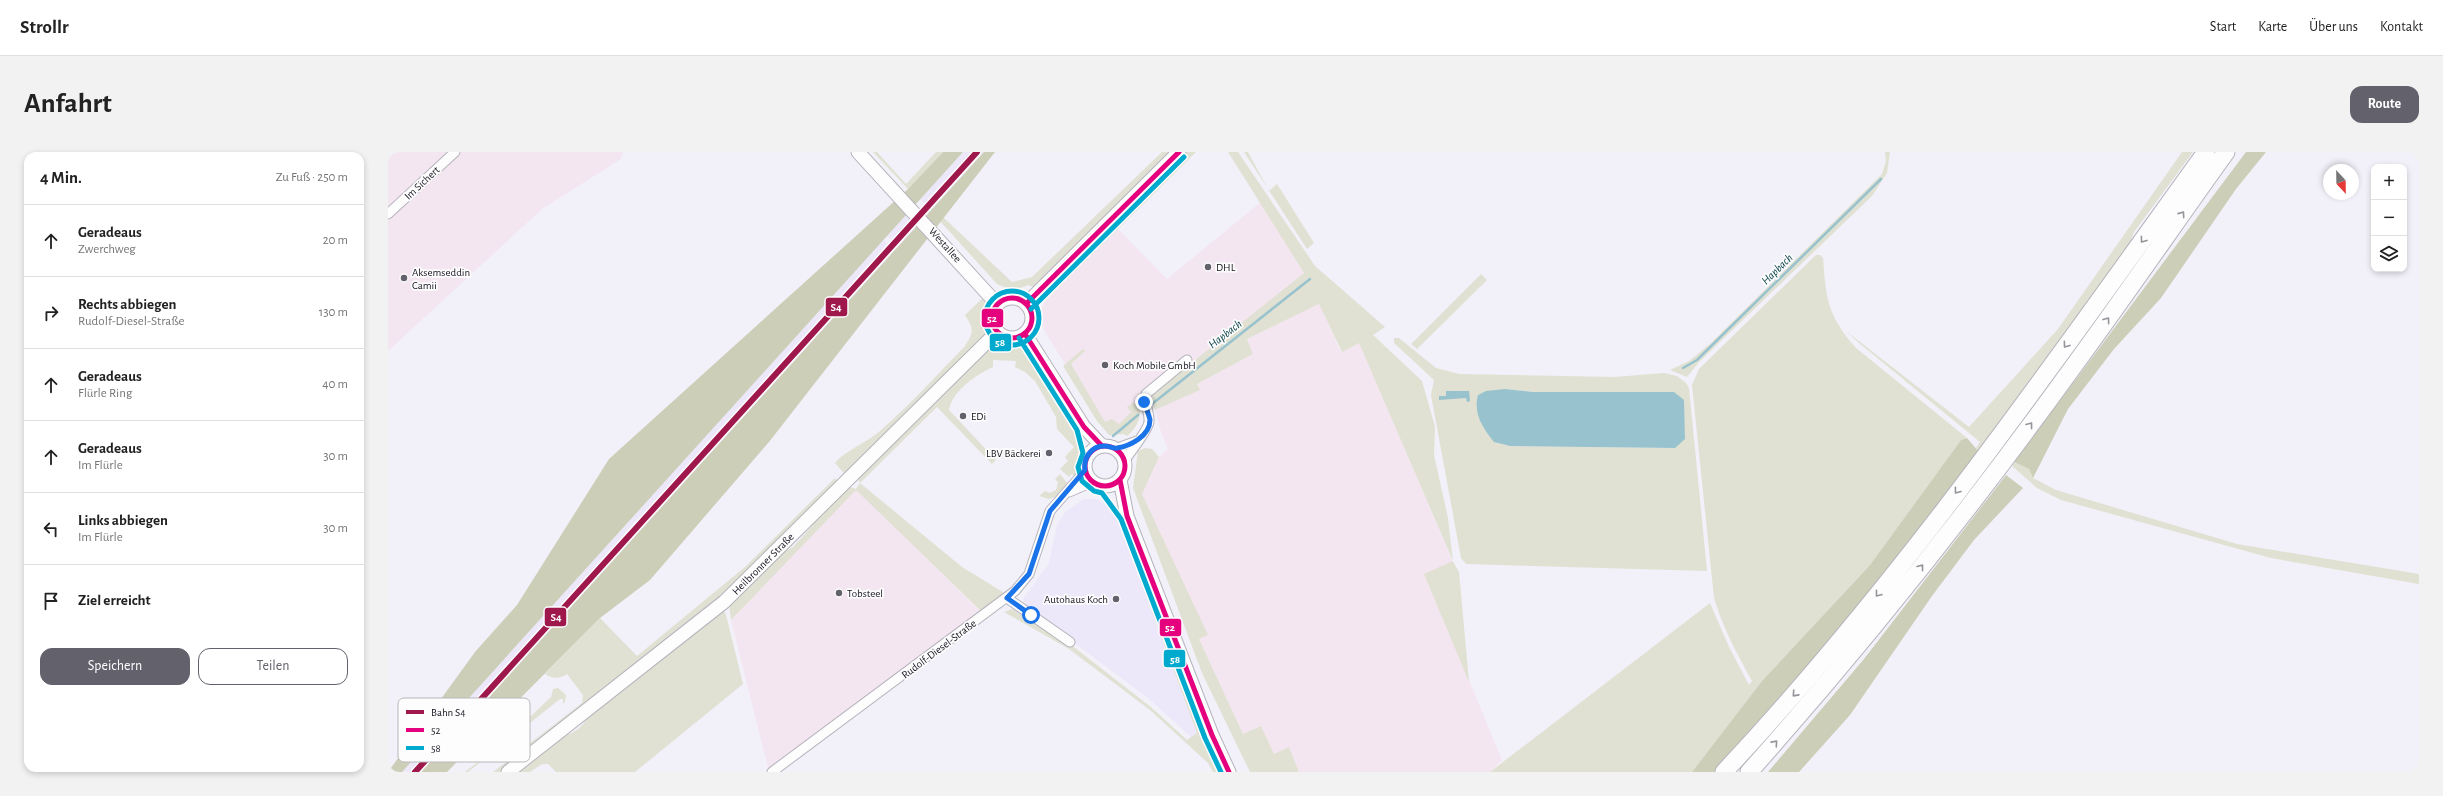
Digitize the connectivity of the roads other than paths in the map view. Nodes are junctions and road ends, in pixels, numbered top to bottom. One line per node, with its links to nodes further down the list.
1 (455, 152): 6 (street, Im Sichert)
2 (858, 152): 7 (main road, Westallee)
3 (1179, 152): 8 (main road)
4 (2206, 152): 31 (highway, one-way to 31)
5 (2226, 152): 32 (highway, one-way to 5)
6 (388, 214)
7 (997, 304): 8 (main road); 9 (main road)
8 (1026, 304): 10 (main road)
9 (997, 332): 10 (main road); 26 (main road, Heilbronner Straße)
10 (1024, 334): 12 (main road)
11 (1188, 360): 13 (street)
12 (1084, 427): 14 (main road); 16 (main road)
13 (1137, 441): 15 (street); 17 (street)
14 (1102, 446): 15 (main road); 16 (main road)
15 (1115, 449): 17 (main road)
16 (1090, 453): 18 (main road)
17 (1124, 461): 19 (main road)
18 (1085, 470): 20 (main road); 22 (street, Rudolf-Diesel-Straße)
19 (1120, 480): 21 (main road); 23 (main road)
20 (1092, 482): 21 (main road); 22 (street, Rudolf-Diesel-Straße)
21 (1106, 486): 23 (main road)
22 (1066, 493): 24 (street, Rudolf-Diesel-Straße)
23 (1127, 516): 30 (main road)
24 (1007, 598): 25 (street); 29 (street, Rudolf-Diesel-Straße)
25 (1070, 642)
26 (530, 755)
27 (521, 762): 28 (main road, Heilbronner Straße)
28 (508, 772)
29 (772, 772)
30 (1229, 772)
31 (1724, 772)
32 (1749, 772)

